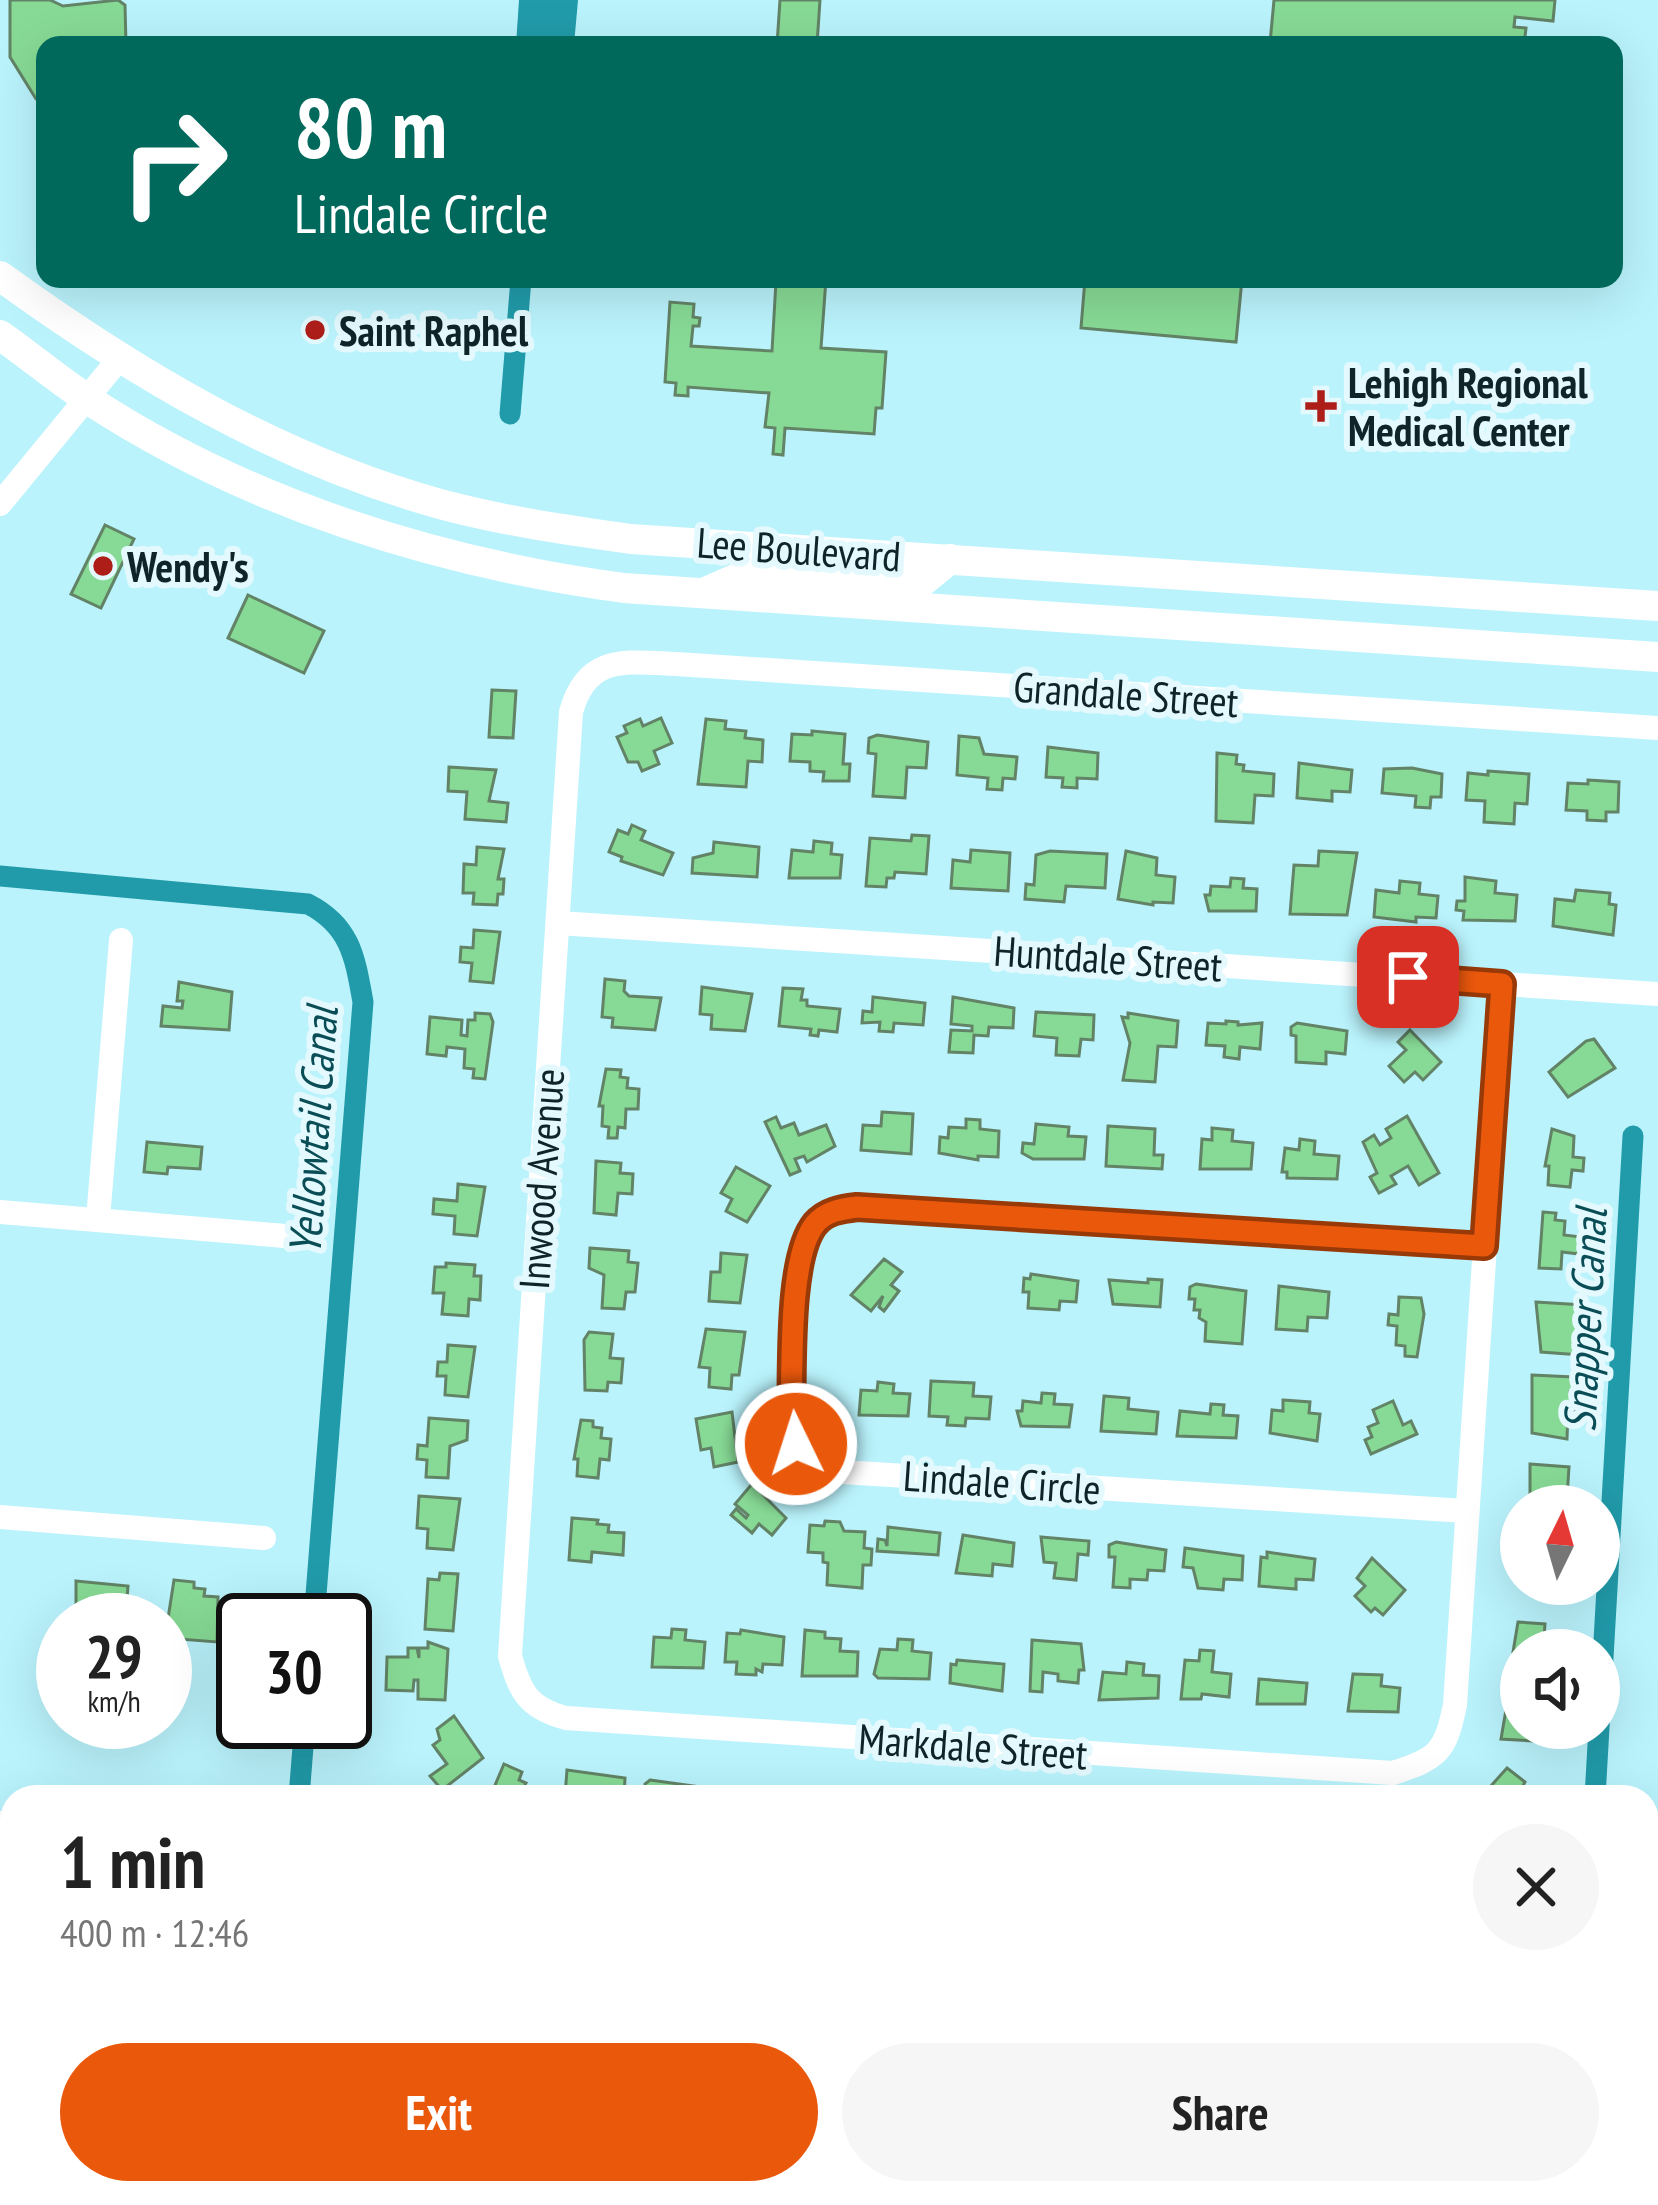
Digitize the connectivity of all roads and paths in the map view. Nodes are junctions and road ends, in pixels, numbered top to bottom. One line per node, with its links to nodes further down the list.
1 (0, 276): 3 (main road, Lee Boulevard)
2 (0, 335): 4 (main road, Lee Boulevard)
3 (119, 359): 4 (street); 6 (main road, Lee Boulevard)
4 (89, 400): 5 (street); 7 (main road, Lee Boulevard)
5 (0, 505)
6 (950, 559): 7 (main road); 8 (main road, Lee Boulevard)
7 (703, 594): 9 (main road, Lee Boulevard)
8 (1658, 606)
9 (1658, 657)
10 (594, 670): 11 (street, Grandale Street); 12 (street, Inwood Avenue)
11 (1658, 728)
12 (558, 923): 14 (street, Huntdale Street); 23 (street, Inwood Avenue)
13 (121, 940): 17 (street)
14 (1502, 984): 15 (street, Huntdale Street); 19 (street)
15 (1658, 994)
16 (0, 1212): 17 (street)
17 (98, 1219): 18 (street)
18 (285, 1236)
19 (1484, 1246): 20 (street); 20 (street, Lindale Circle)
20 (1466, 1511): 23 (street, Markdale Street)
21 (0, 1517): 22 (street)
22 (264, 1538)
23 (520, 1693)

